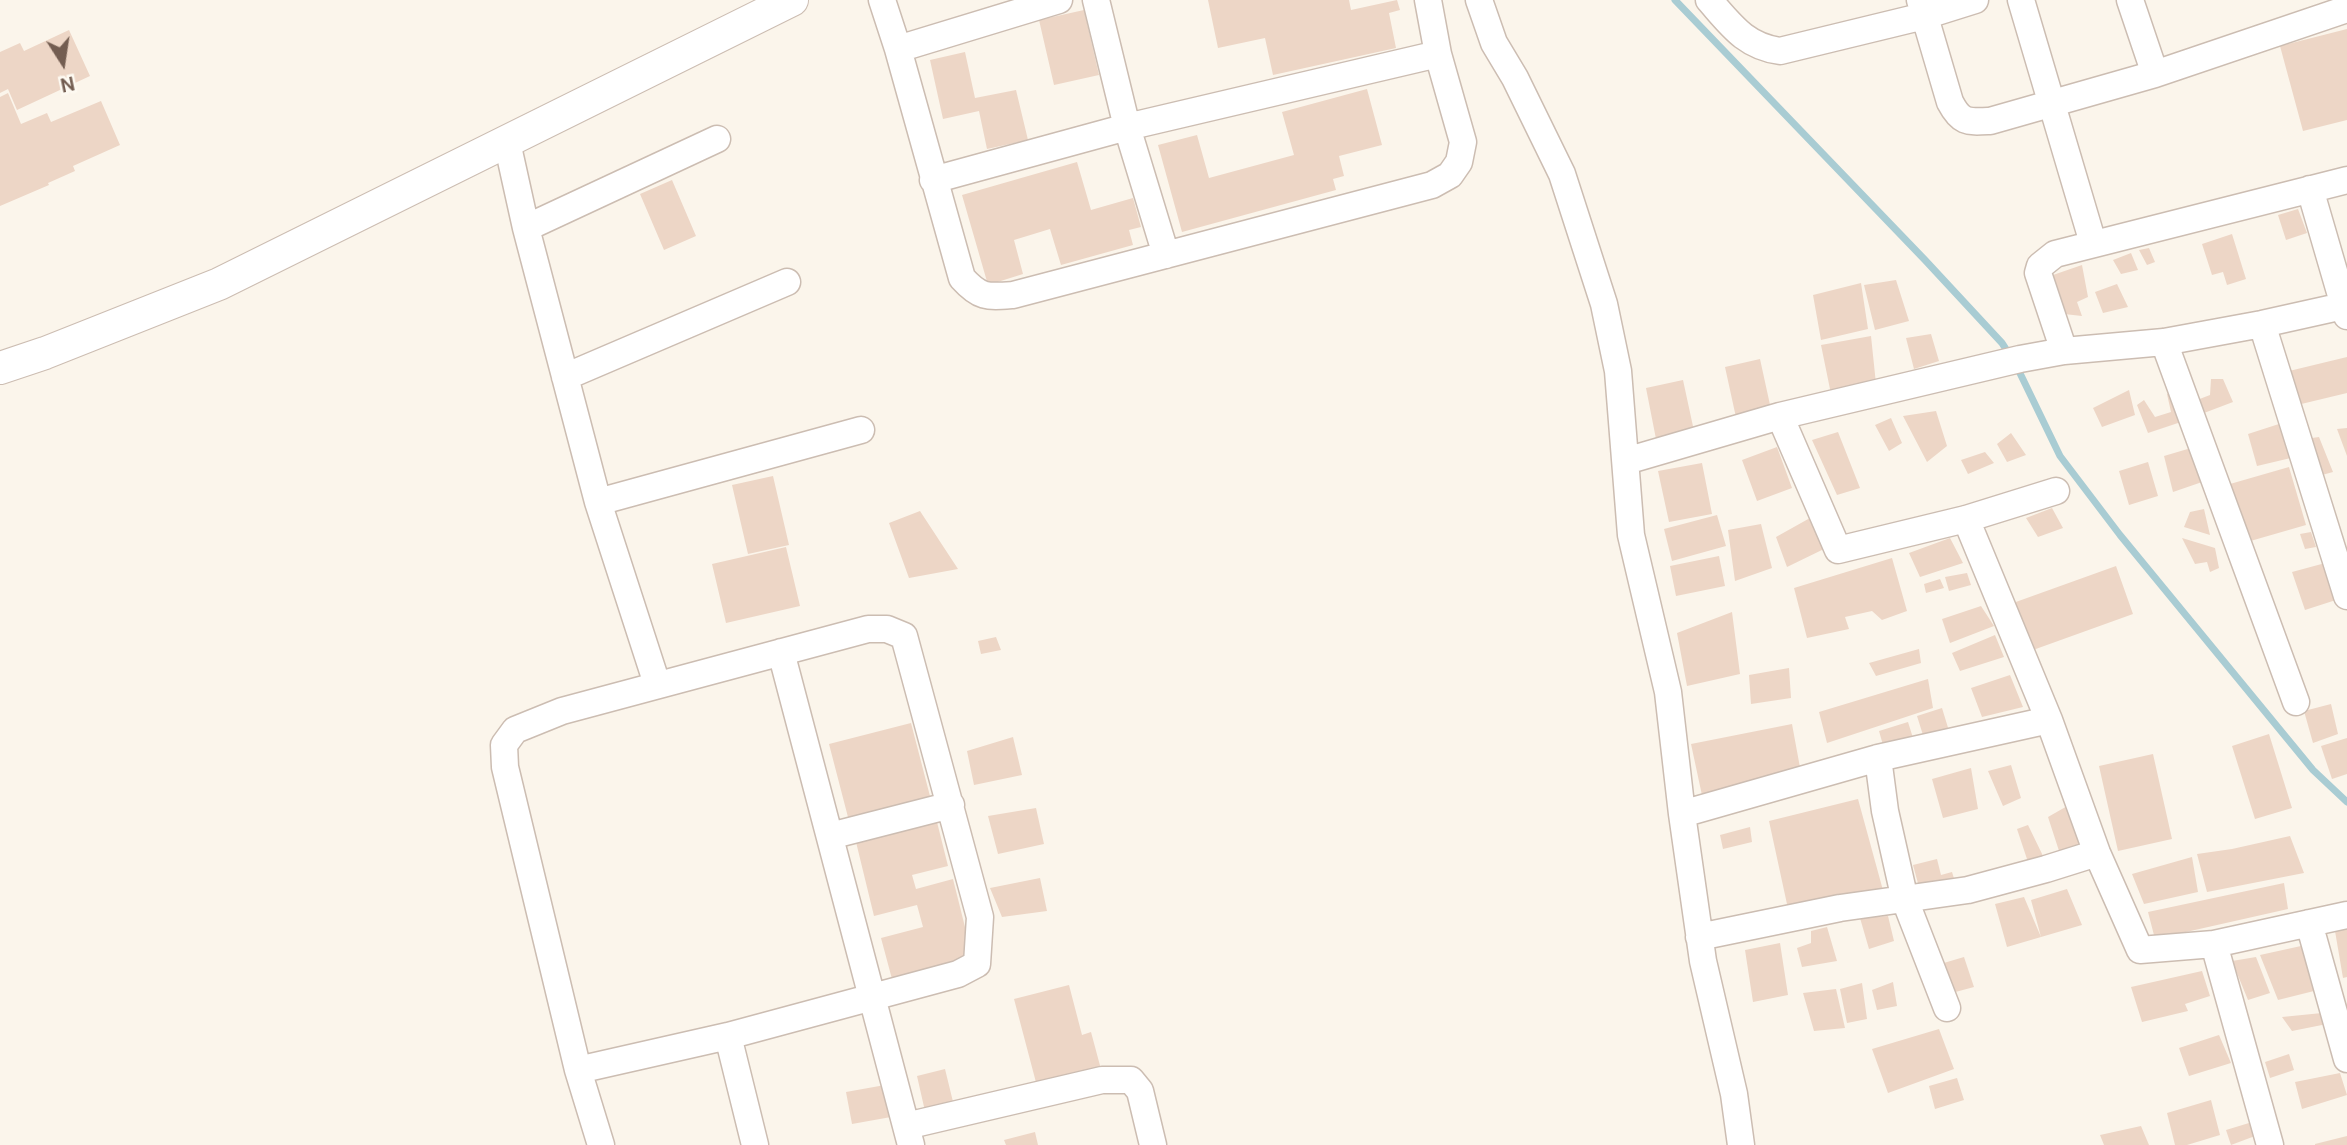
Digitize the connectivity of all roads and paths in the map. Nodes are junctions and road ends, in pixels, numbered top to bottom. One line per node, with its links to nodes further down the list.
1 (792, 0): 20 (street)
2 (882, 0): 14 (street)
3 (1059, 0): 14 (street)
4 (1096, 0): 18 (street)
5 (1428, 0): 15 (street)
6 (1479, 0): 37 (street)
7 (1709, 0): 11 (street)
8 (1975, 0): 11 (street)
9 (2021, 0): 17 (street)
10 (2130, 0): 16 (street)
11 (1922, 8): 17 (street)
12 (2347, 9): 13 (street)
13 (2313, 10): 16 (street)
14 (898, 50): 21 (street)
15 (1438, 54): 18 (street); 26 (street)
16 (2155, 74): 17 (street)
17 (2053, 102): 25 (street)
18 (1126, 127): 21 (street); 26 (street)
19 (717, 139): 24 (street)
20 (507, 142): 24 (street); 33 (street)
21 (933, 180): 26 (street)
22 (2347, 180): 23 (street)
23 (2310, 189): 25 (street); 27 (street)
24 (526, 228): 34 (street)
25 (2093, 243): 32 (street)
26 (1166, 255)
27 (2342, 275): 29 (street)
28 (787, 282): 34 (street)
29 (2345, 311): 30 (street)
30 (2262, 324): 31 (street); 41 (street)
31 (2164, 342): 32 (street); 44 (street)
32 (2064, 351): 35 (street)
33 (0, 368)
34 (565, 377): 39 (street)
35 (1780, 416): 37 (street); 40 (street)
36 (861, 430): 39 (street)
37 (1626, 461): 48 (street)
38 (2056, 491): 40 (street)
39 (598, 502): 43 (street)
40 (1966, 519): 45 (street)
41 (2347, 596)
42 (781, 652): 43 (street); 47 (street); 49 (street)
43 (657, 684): 60 (street)
44 (2296, 702)
45 (2049, 720): 46 (street); 50 (street)
46 (1878, 758): 48 (street); 51 (street)
47 (951, 806): 49 (street); 56 (street)
48 (1682, 814): 54 (street)
49 (830, 836): 56 (street)
50 (2097, 853): 51 (street); 55 (street)
51 (1905, 900): 54 (street); 57 (street)
52 (2347, 915): 53 (street)
53 (2309, 923): 55 (street); 59 (street)
54 (1699, 937): 65 (street)
55 (2214, 944): 66 (street)
56 (873, 996): 58 (street); 61 (street)
57 (1947, 1008)
58 (728, 1036): 60 (street); 63 (street)
59 (2347, 1059)
60 (578, 1070): 62 (street)
61 (909, 1136): 64 (street)
62 (601, 1145)
63 (755, 1145)
64 (1153, 1145)
65 (1741, 1145)
66 (2270, 1145)

